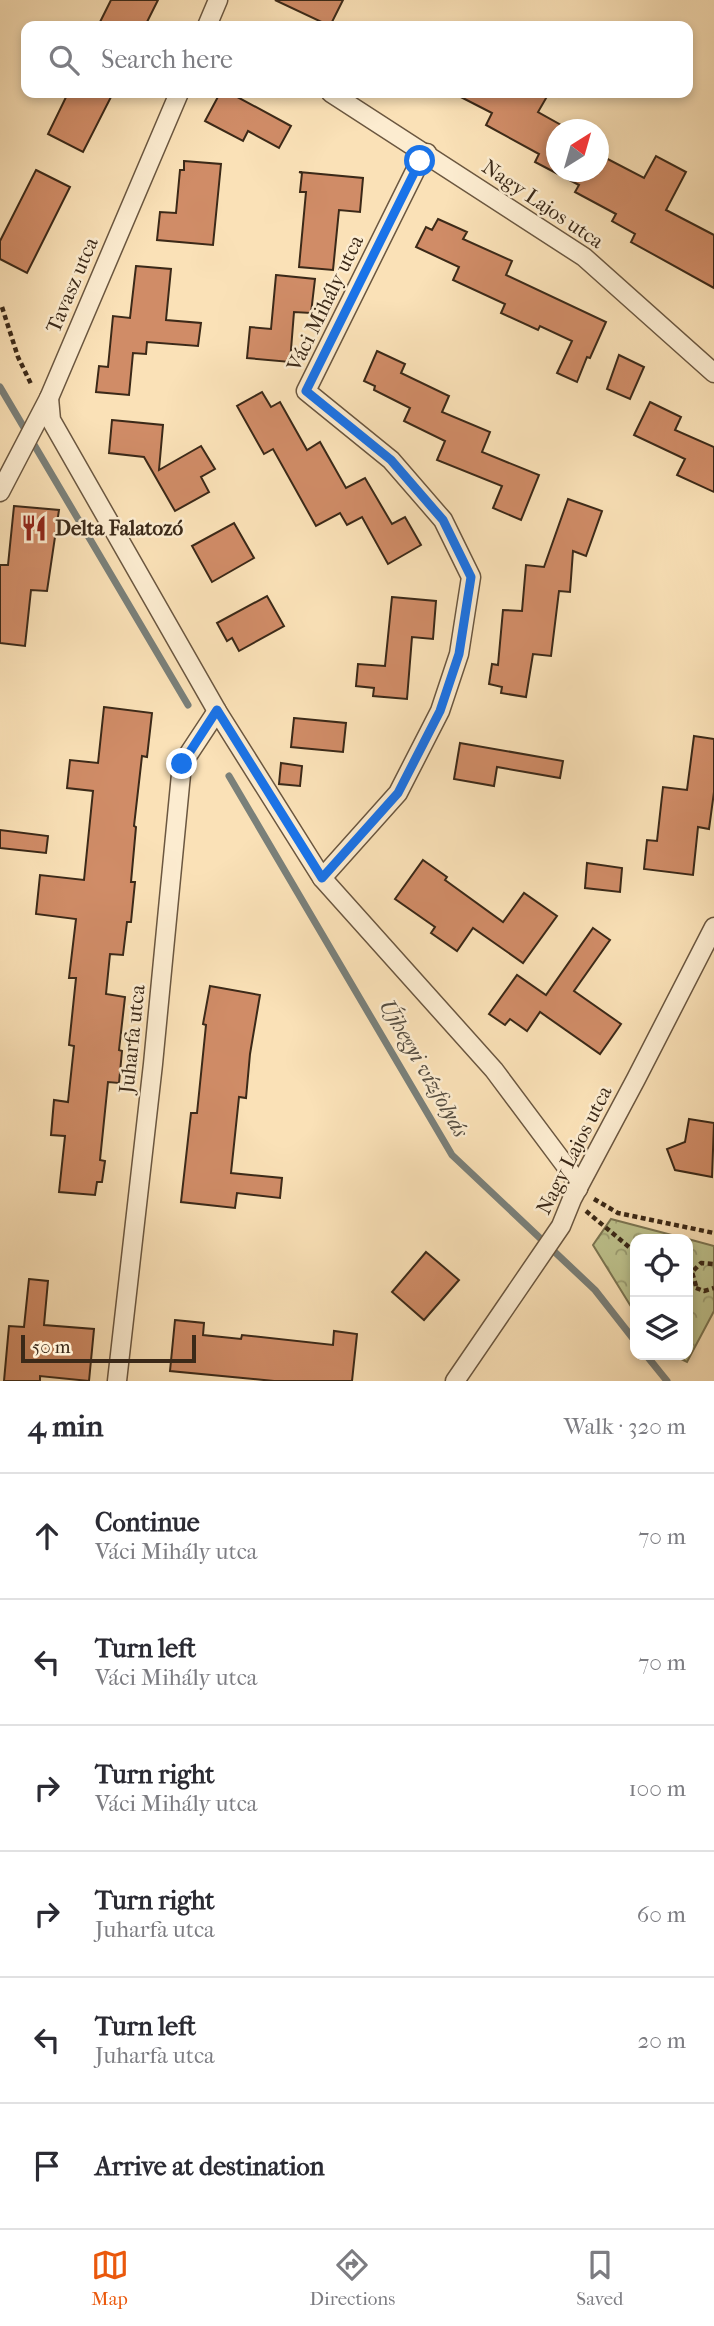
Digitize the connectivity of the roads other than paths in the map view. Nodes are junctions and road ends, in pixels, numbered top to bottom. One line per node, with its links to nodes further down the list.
1 (218, 0): 2 (street)
2 (215, 21)
3 (177, 98): 7 (street, Tavasz utca)
4 (339, 98): 5 (street, Nagy Lajos utca)
5 (427, 153): 6 (street, Nagy Lajos utca); 10 (street, Váci Mihály utca)
6 (714, 373)
7 (46, 403): 8 (street, Tavasz utca); 9 (street)
8 (0, 492)
9 (217, 710): 10 (street); 13 (street, Juharfa utca)
10 (322, 878): 12 (street)
11 (714, 927): 12 (street, Nagy Lajos utca)
12 (575, 1194): 14 (street, Nagy Lajos utca)
13 (117, 1381)
14 (455, 1381)

